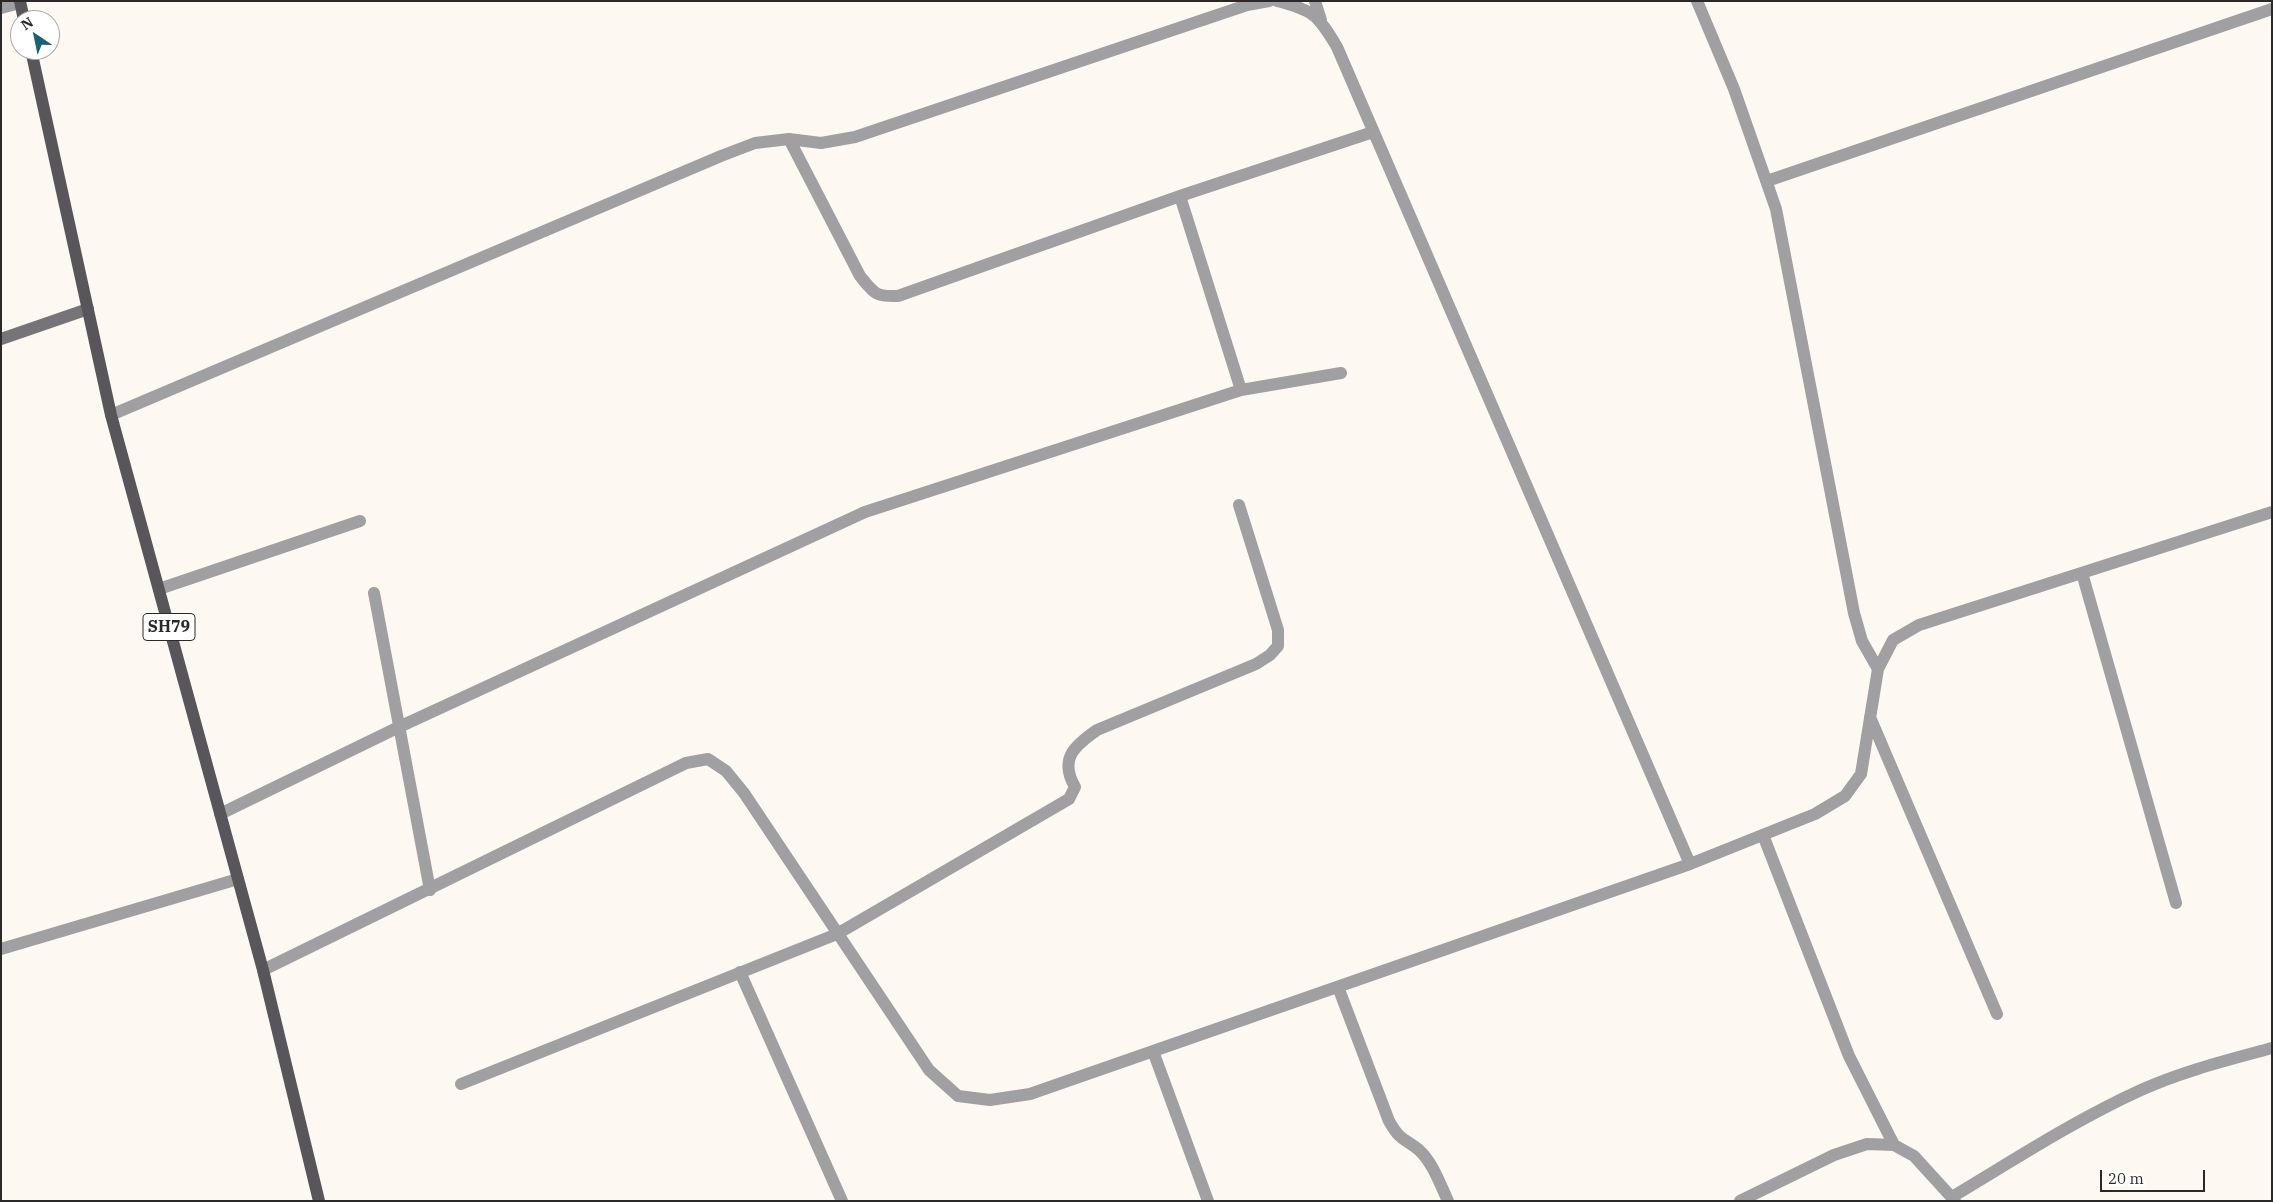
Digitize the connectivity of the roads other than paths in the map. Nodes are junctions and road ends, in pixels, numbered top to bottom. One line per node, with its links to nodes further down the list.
1 (1269, 1): 11 (street)
2 (1276, 1): 8 (street)
3 (1315, 1): 8 (street)
4 (1697, 1): 12 (street)
5 (20, 2): 6 (street)
6 (1, 8)
7 (2272, 9): 12 (street)
8 (1321, 20): 10 (street)
9 (33, 60): 14 (main road, SH79)
10 (1373, 132): 13 (street); 30 (street)
11 (789, 139): 13 (street); 18 (street)
12 (1766, 181): 25 (street)
13 (1180, 196): 17 (street)
14 (88, 309): 15 (main road); 18 (main road, SH79)
15 (1, 339)
16 (1341, 373): 17 (street)
17 (1241, 390): 27 (street)
18 (111, 415): 23 (main road, SH79)
19 (1239, 505): 34 (street)
20 (2272, 512): 22 (street)
21 (360, 521): 23 (street)
22 (2082, 573): 25 (street); 33 (street)
23 (159, 589): 28 (main road, SH79)
24 (374, 593): 27 (street)
25 (1878, 669): 26 (street)
26 (1870, 717): 29 (street); 39 (street)
27 (399, 727): 28 (street); 32 (street)
28 (220, 814): 31 (main road, SH79)
29 (1763, 835): 30 (street); 43 (street)
30 (1690, 864): 38 (street)
31 (238, 879): 35 (street); 36 (main road, SH79)
32 (430, 890): 34 (street); 36 (street)
33 (2176, 903)
34 (837, 934): 37 (street); 41 (street)
35 (1, 949)
36 (263, 970): 45 (main road, SH79)
37 (740, 972): 42 (street); 46 (street)
38 (1338, 986): 41 (street); 48 (street)
39 (1997, 1014)
40 (2272, 1048): 44 (street)
41 (1153, 1051): 47 (street)
42 (461, 1084)
43 (1894, 1145): 44 (street); 49 (street)
44 (1954, 1199)
45 (319, 1201)
46 (842, 1201)
47 (1208, 1201)
48 (1448, 1201)
49 (1740, 1201)

